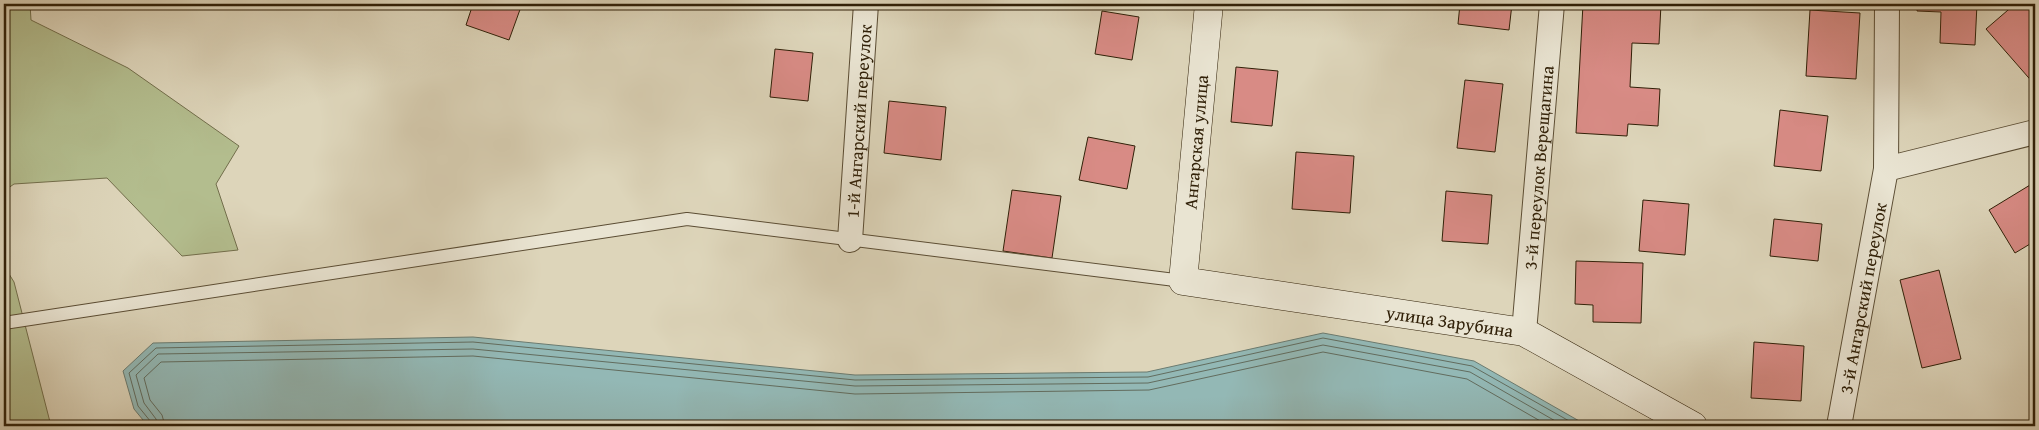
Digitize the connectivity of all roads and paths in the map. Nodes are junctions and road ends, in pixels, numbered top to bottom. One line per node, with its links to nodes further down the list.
1 (866, 4): 7 (street, 1-й Ангарский переулок)
2 (1209, 4): 8 (street, Ангарская улица)
3 (1552, 4): 10 (street, 3-й переулок Верещагина)
4 (1887, 4): 6 (street, 3-й Ангарский переулок)
5 (2035, 132): 6 (street)
6 (1886, 169): 12 (street, 3-й Ангарский переулок)
7 (850, 240): 8 (lane); 9 (lane)
8 (1183, 281): 10 (street, улица Зарубина)
9 (4, 323)
10 (1524, 332): 11 (street, улица Зарубина)
11 (1693, 426)
12 (1840, 426)

